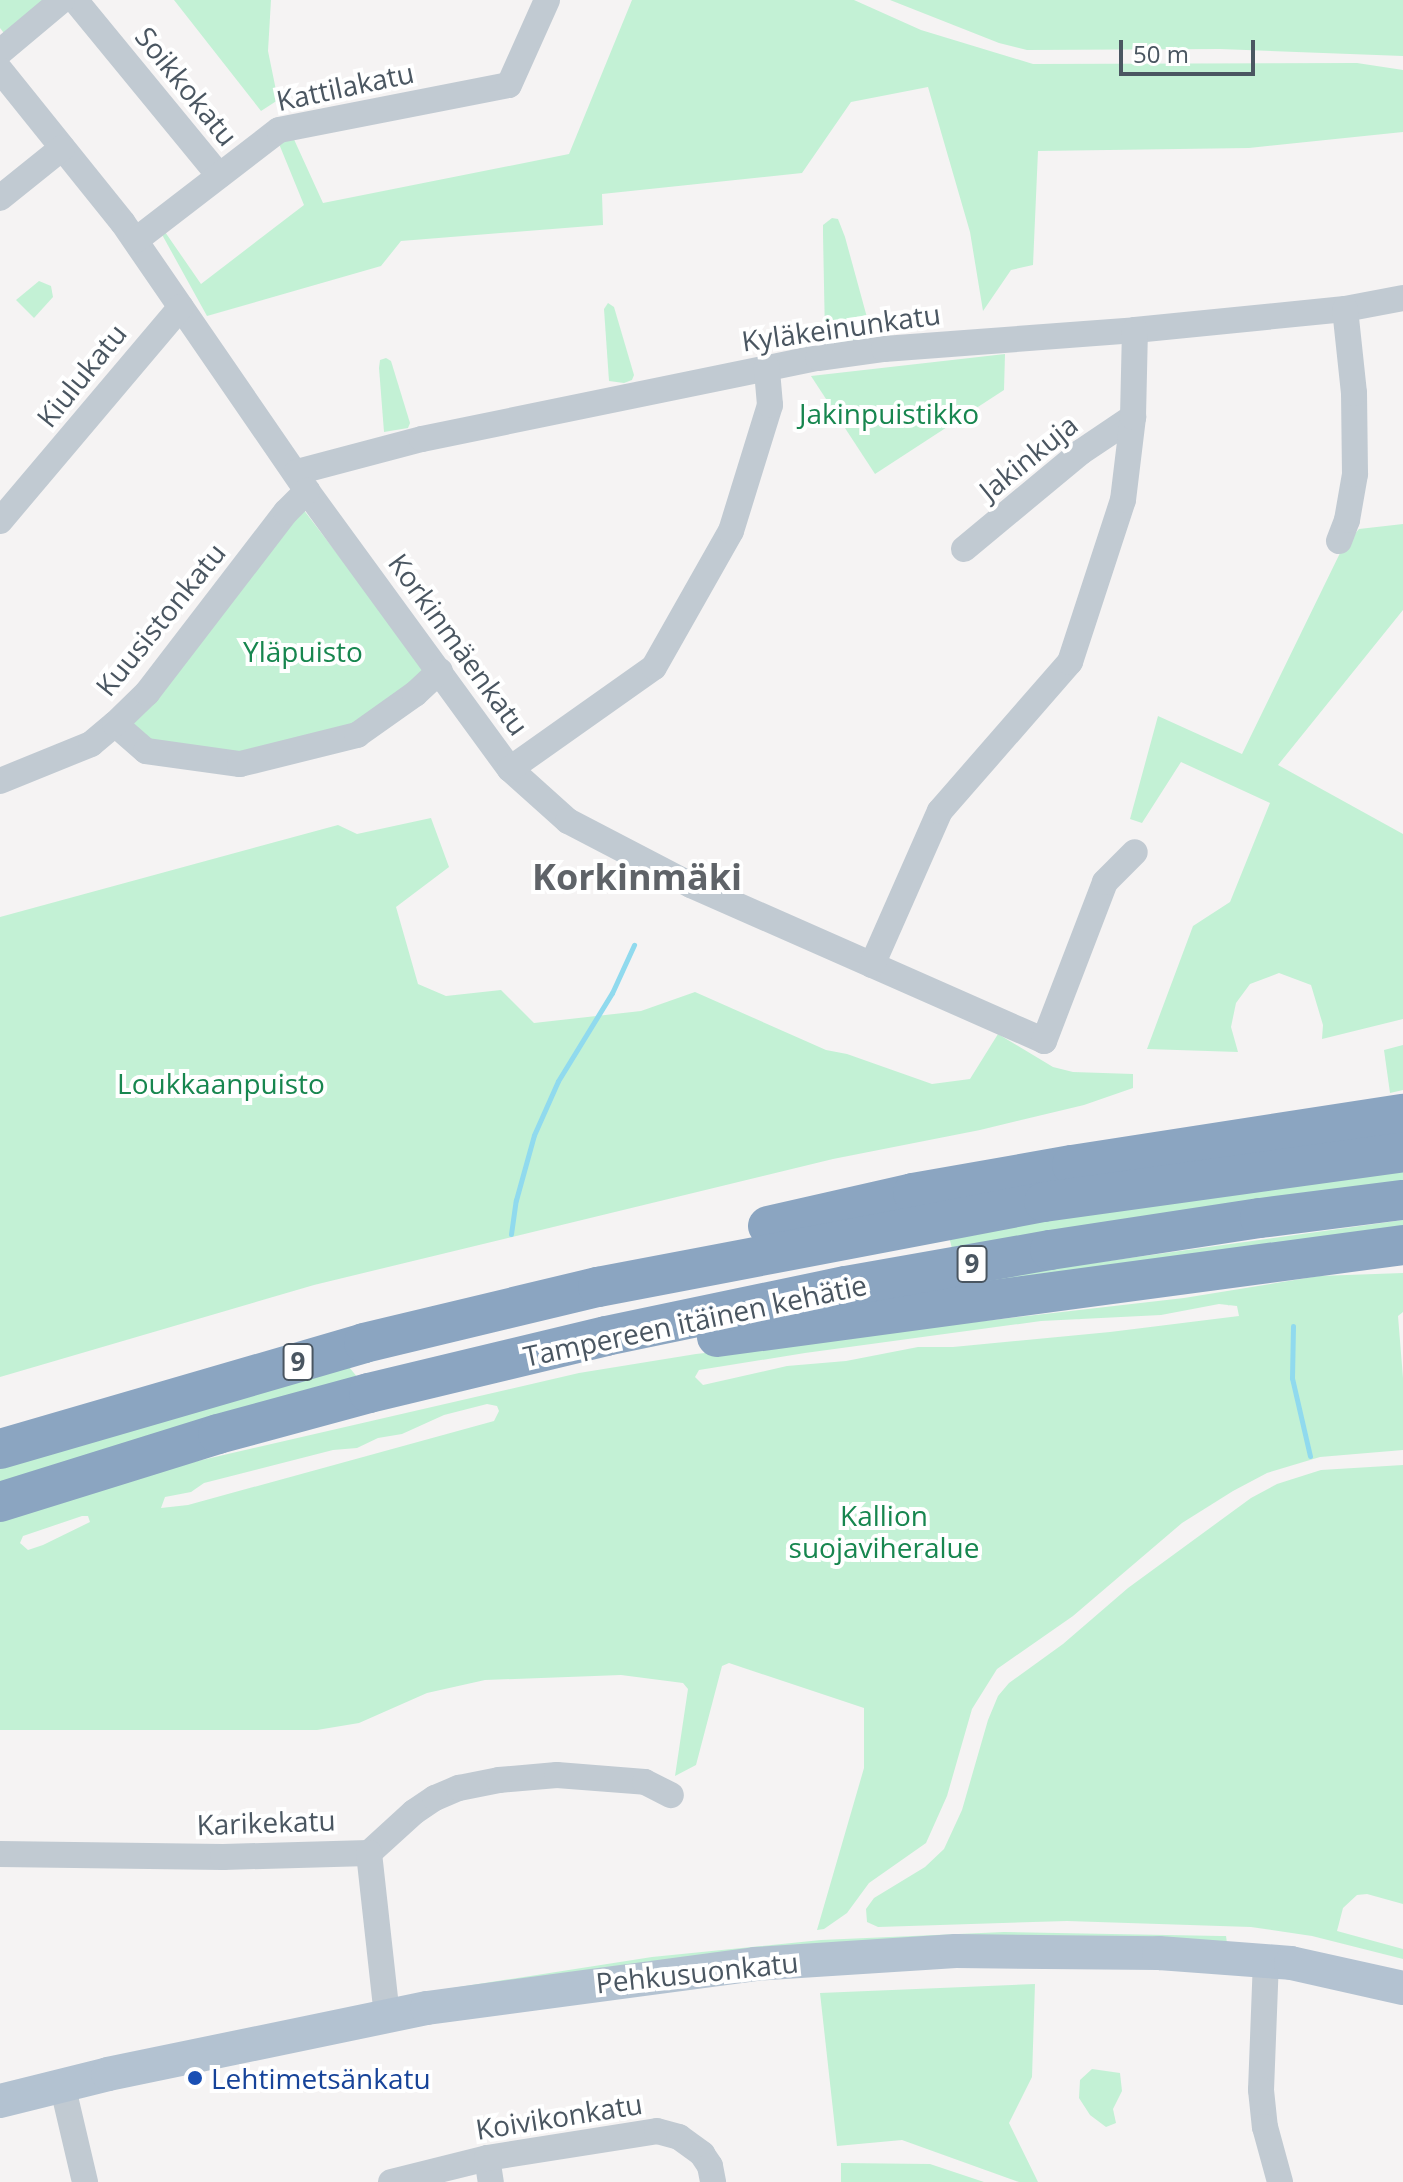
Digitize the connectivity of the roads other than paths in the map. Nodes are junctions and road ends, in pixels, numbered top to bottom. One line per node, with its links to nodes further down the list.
1 (62, 0): 4 (street)
2 (75, 0): 7 (street, Soikkokatu)
3 (547, 0): 7 (street, Kattilakatu)
4 (0, 52)
5 (0, 70): 6 (street, Korkinmäenkatu)
6 (62, 148): 8 (street); 9 (street, Korkinmäenkatu)
7 (219, 175): 9 (street, Kattilakatu)
8 (0, 198)
9 (136, 240): 11 (street, Korkinmäenkatu)
10 (1403, 298): 12 (street, Kyläkeinunkatu)
11 (181, 307): 16 (street, Korkinmäenkatu); 17 (street, Kiulukatu)
12 (1345, 309): 13 (street, Kyläkeinunkatu); 18 (street)
13 (1135, 330): 14 (street, Kyläkeinunkatu); 15 (street)
14 (767, 367): 16 (street, Kyläkeinunkatu); 22 (street)
15 (1133, 417): 19 (street, Jakinkuja); 25 (street)
16 (302, 482): 20 (street, Korkinmäenkatu); 21 (street, Kuusistonkatu)
17 (0, 521)
18 (1339, 541)
19 (964, 549)
20 (440, 671): 21 (street); 22 (street, Korkinmäenkatu)
21 (115, 724): 23 (street, Kuusistonkatu)
22 (510, 769): 25 (street, Korkinmäenkatu)
23 (0, 781)
24 (1135, 852): 25 (street, Korkinmäenkatu)
25 (872, 965)
26 (1403, 1101): 28 (highway)
27 (1403, 1114): 28 (highway)
28 (1320, 1124): 34 (highway)
29 (1403, 1152): 34 (highway, Tampereen itäinen kehätie / 9)
30 (1403, 1200): 35 (highway, Tampereen itäinen kehätie / 9)
31 (1403, 1245): 32 (highway)
32 (1305, 1257): 33 (highway); 35 (highway)
33 (1403, 1261)
34 (598, 1287): 36 (highway, Tampereen itäinen kehätie / 9)
35 (546, 1351): 37 (highway, Tampereen itäinen kehätie / 9)
36 (0, 1449)
37 (0, 1502)
38 (671, 1795): 39 (street)
39 (369, 1853): 40 (street, Karikekatu); 43 (street, Karikekatu)
40 (0, 1854)
41 (1266, 1960): 42 (main road, Pehkusuonkatu); 43 (main road, Pehkusuonkatu); 50 (street)
42 (1403, 1988)
43 (387, 2016): 44 (main road, Pehkusuonkatu)
44 (62, 2084): 45 (main road, Pehkusuonkatu); 47 (street)
45 (0, 2101)
46 (489, 2170): 48 (street, Koivikonkatu); 49 (street, Koivikonkatu)
47 (85, 2182)
48 (391, 2182)
49 (713, 2182)
50 (1280, 2182)

